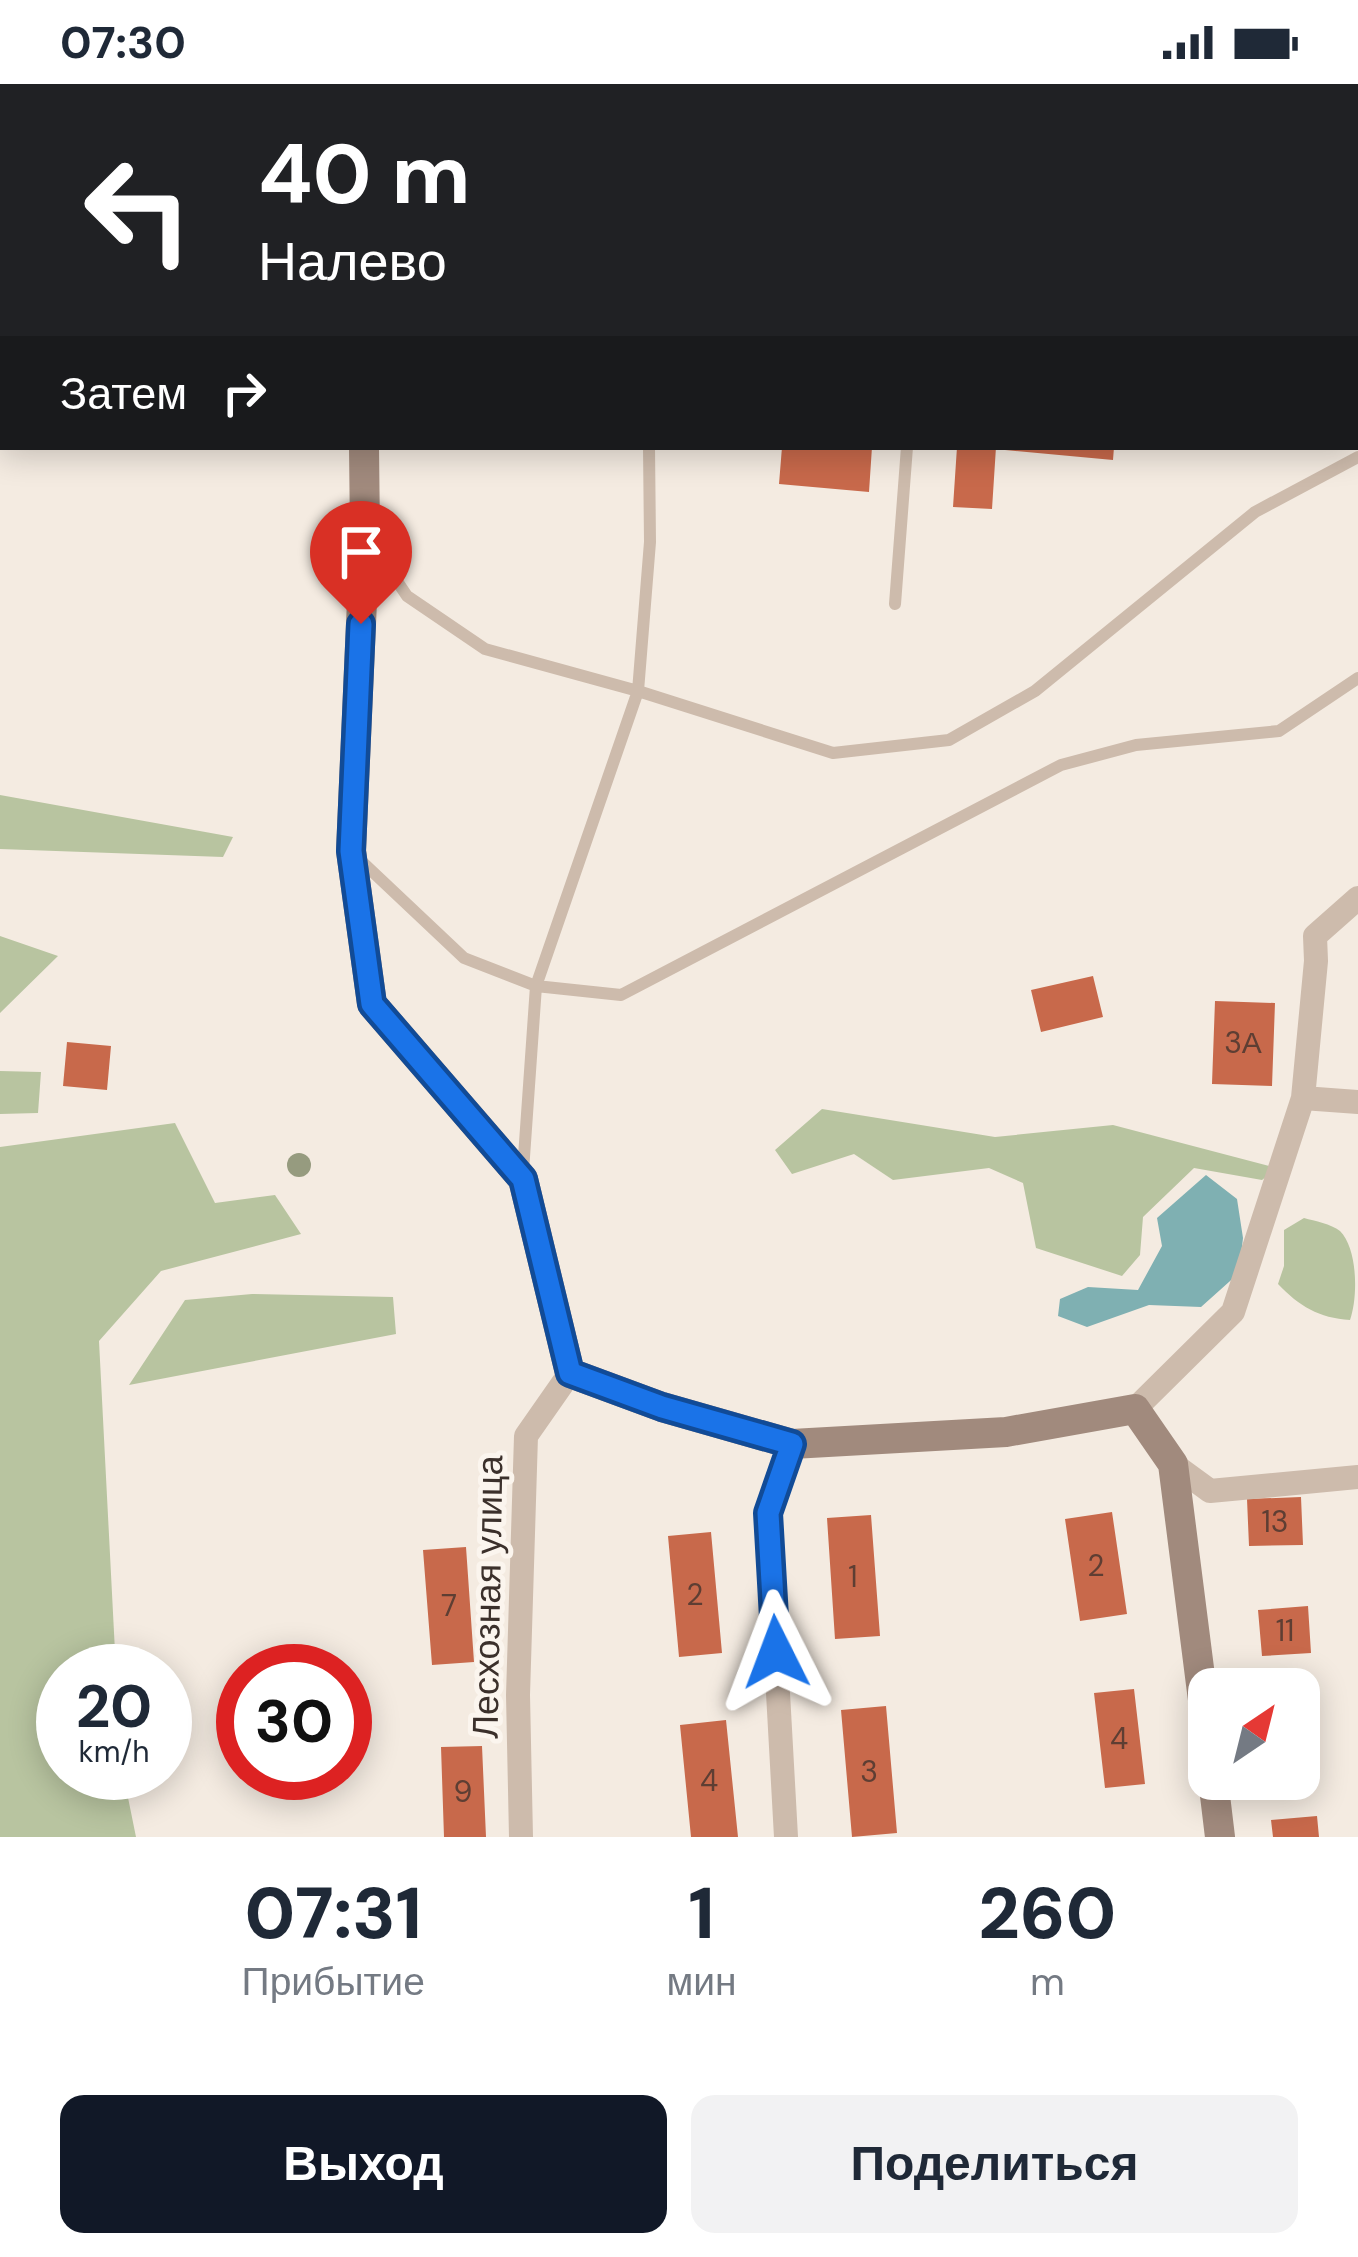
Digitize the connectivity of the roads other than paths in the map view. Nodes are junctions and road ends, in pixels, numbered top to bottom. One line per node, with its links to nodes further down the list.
1 (364, 450): 5 (street)
2 (650, 450): 8 (lane)
3 (907, 450): 6 (lane)
4 (1358, 458): 8 (lane)
5 (365, 532): 8 (lane); 9 (street)
6 (895, 604)
7 (1358, 678): 11 (lane)
8 (638, 691): 11 (lane)
9 (351, 851): 11 (lane); 14 (street)
10 (1358, 898): 12 (street)
11 (536, 986): 14 (lane)
12 (1303, 1098): 13 (street); 16 (street)
13 (1358, 1102)
14 (523, 1179): 15 (street)
15 (570, 1373): 17 (street); 22 (street, Лесхозная улица)
16 (1135, 1409): 17 (street); 18 (street)
17 (792, 1444): 23 (street)
18 (1173, 1463): 19 (street); 20 (street)
19 (1358, 1477)
20 (1199, 1668)
21 (1216, 1800): 24 (street)
22 (521, 1837)
23 (786, 1837)
24 (1220, 1837)

